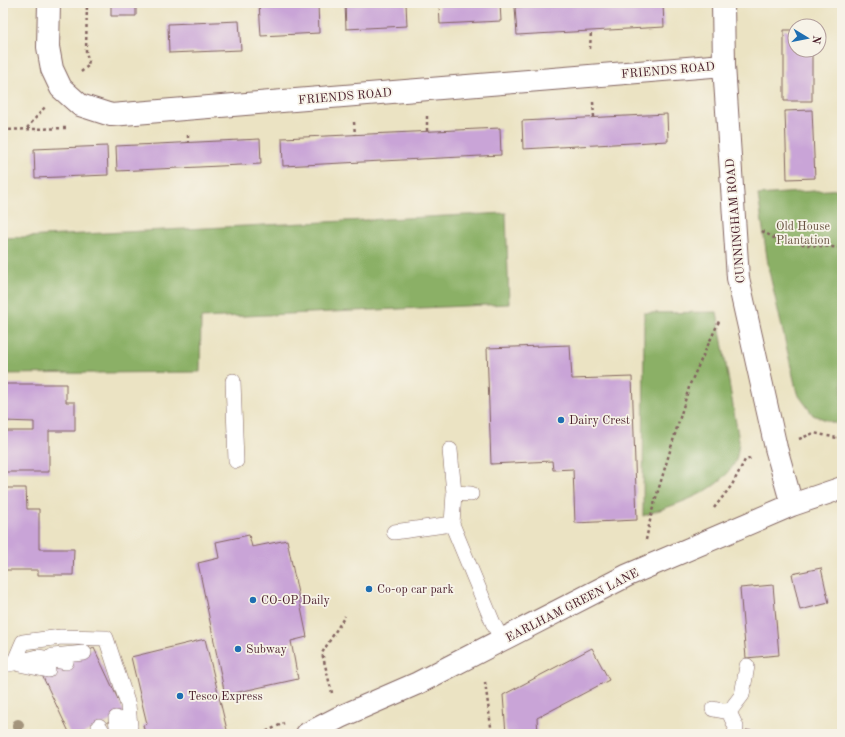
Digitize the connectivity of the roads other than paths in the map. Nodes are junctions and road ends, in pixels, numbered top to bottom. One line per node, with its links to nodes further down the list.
1 (49, 3): 3 (street, FRIENDS ROAD)
2 (723, 3): 3 (street, CUNNINGHAM ROAD)
3 (724, 65): 10 (street, CUNNINGHAM ROAD)
4 (233, 381): 6 (lane)
5 (450, 450): 8 (lane)
6 (236, 461)
7 (842, 488): 10 (street, EARLHAM GREEN LANE)
8 (454, 493): 9 (lane); 11 (lane)
9 (471, 494)
10 (792, 506): 13 (street, EARLHAM GREEN LANE)
11 (452, 524): 12 (lane); 13 (lane)
12 (394, 532)
13 (502, 640): 25 (street, EARLHAM GREEN LANE)
14 (84, 653): 15 (lane)
15 (38, 657): 16 (lane); 17 (lane)
16 (66, 662)
17 (8, 664): 19 (lane); 24 (lane)
18 (747, 666): 21 (lane)
19 (48, 670)
20 (713, 709): 21 (lane)
21 (729, 712): 26 (lane)
22 (116, 718): 23 (lane)
23 (118, 734)
24 (128, 734)
25 (307, 734)
26 (735, 734)

